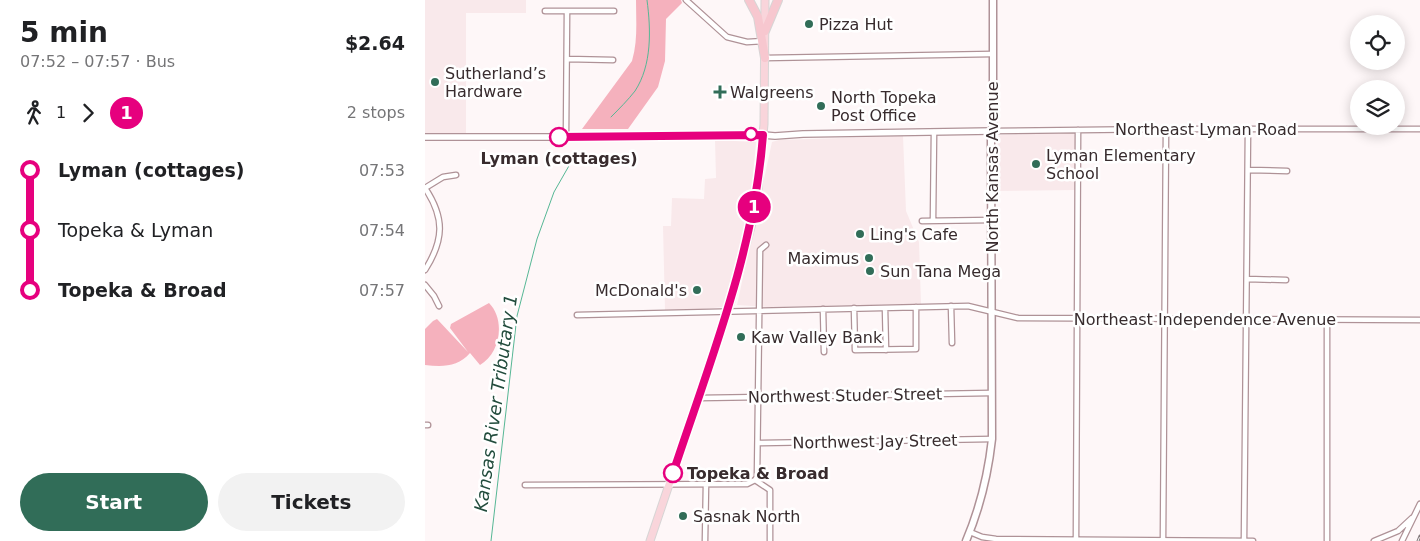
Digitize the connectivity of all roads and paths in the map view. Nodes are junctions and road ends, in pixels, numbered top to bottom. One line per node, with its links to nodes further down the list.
1 (686, 0): 10 (street)
2 (749, 0): 10 (highway)
3 (765, 0): 9 (main road)
4 (779, 0): 9 (highway)
5 (993, 0): 11 (main road, North Kansas Avenue)
6 (545, 11): 7 (street)
7 (567, 11): 8 (street); 13 (street)
8 (615, 11)
9 (765, 31): 10 (main road)
10 (764, 41): 12 (highway)
11 (992, 54): 12 (street); 19 (main road, North Kansas Avenue)
12 (765, 58): 21 (main road)
13 (567, 59): 14 (street); 23 (street)
14 (613, 60)
15 (1166, 129): 16 (street, Northeast Lyman Road); 18 (street, Northeast Lyman Road); 47 (street)
16 (1248, 129): 17 (street, Northeast Lyman Road); 24 (street)
17 (1420, 129)
18 (1078, 130): 19 (street, Northeast Lyman Road); 46 (street)
19 (992, 131): 20 (street); 28 (main road, North Kansas Avenue)
20 (934, 132): 21 (street); 30 (street)
21 (763, 135): 23 (street); 42 (main road)
22 (425, 137): 23 (street)
23 (566, 137)
24 (1248, 170): 25 (street); 33 (street)
25 (1287, 171)
26 (456, 175): 27 (street)
27 (425, 188): 32 (street)
28 (992, 220): 30 (street); 44 (main road, North Kansas Avenue)
29 (922, 221): 30 (street)
30 (933, 221)
31 (766, 245): 43 (street)
32 (425, 270)
33 (1247, 279): 34 (street); 48 (street)
34 (1286, 280)
35 (425, 285): 36 (street)
36 (439, 306)
37 (951, 306): 38 (street, Northeast Independence Avenue); 44 (street, Northeast Independence Avenue); 51 (street)
38 (916, 307): 40 (street, Northeast Independence Avenue); 52 (street)
39 (854, 308): 40 (street, Northeast Independence Avenue); 41 (street, Northeast Independence Avenue); 52 (street)
40 (885, 308): 52 (street)
41 (823, 309): 43 (street, Northeast Independence Avenue); 53 (street)
42 (727, 311): 43 (street, Northeast Independence Avenue); 45 (street, Northeast Independence Avenue); 56 (main road)
43 (758, 311): 55 (street)
44 (992, 311): 46 (street, Northeast Independence Avenue); 54 (main road, North Kansas Avenue)
45 (577, 315)
46 (1077, 318): 47 (street, Northeast Independence Avenue); 67 (street)
47 (1164, 318): 48 (street, Northeast Independence Avenue); 69 (street)
48 (1247, 319): 49 (street, Northeast Independence Avenue); 74 (street)
49 (1327, 320): 50 (street, Northeast Independence Avenue); 76 (street)
50 (1420, 320)
51 (952, 343)
52 (886, 350)
53 (825, 352)
54 (991, 393): 55 (street, Northwest Studer Street); 57 (main road, North Kansas Avenue)
55 (758, 397): 56 (street, Northwest Studer Street); 58 (street)
56 (699, 398): 60 (main road)
57 (992, 439): 58 (street, Northwest Jay Street); 65 (main road, North Kansas Avenue)
58 (758, 443): 59 (street)
59 (755, 480): 61 (street); 72 (street)
60 (669, 484): 61 (street); 62 (street); 70 (main road)
61 (705, 484): 71 (street)
62 (525, 485)
63 (1420, 504): 64 (street)
64 (1412, 518): 77 (street); 78 (street)
65 (970, 532): 66 (street); 73 (main road, North Kansas Avenue)
66 (1051, 540): 67 (street)
67 (1076, 540): 68 (street)
68 (1088, 540): 69 (street)
69 (1163, 540): 74 (street)
70 (650, 541)
71 (705, 541)
72 (770, 541)
73 (966, 541)
74 (1244, 541): 75 (street)
75 (1253, 541)
76 (1327, 541)
77 (1374, 541)
78 (1402, 541)

